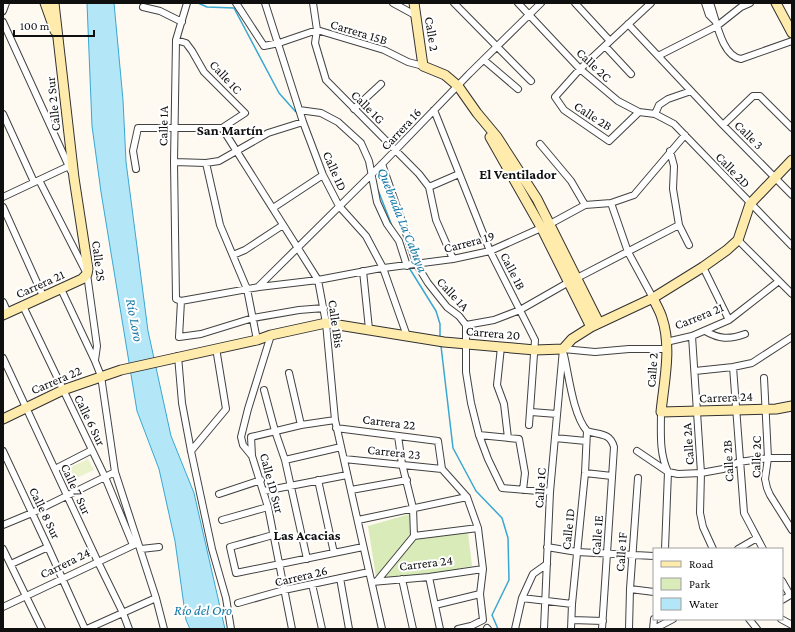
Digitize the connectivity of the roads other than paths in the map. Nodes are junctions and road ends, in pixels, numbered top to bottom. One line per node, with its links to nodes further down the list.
1 (6, 3): 21 (street)
2 (45, 3): 33 (street, Calle 2 Sur)
3 (54, 3): 33 (street, Calle 2 Sur)
4 (187, 3): 25 (street, Calle 1A)
5 (236, 3): 34 (street, Carrera 15B)
6 (266, 3): 34 (street, Calle 1D)
7 (313, 3): 28 (street, Calle 1G)
8 (393, 3): 22 (street)
9 (414, 3): 22 (street, Calle 2)
10 (454, 3): 36 (street)
11 (518, 3): 23 (street)
12 (541, 3): 23 (street, Carrera 16)
13 (575, 3): 31 (street)
14 (651, 3): 27 (street)
15 (704, 3): 26 (street)
16 (710, 3): 26 (street)
17 (750, 3): 19 (street)
18 (776, 3): 29 (street)
19 (740, 5): 26 (street)
20 (143, 7): 25 (street)
21 (3, 10)
22 (416, 15): 39 (street, Calle 2)
23 (529, 15): 36 (street, Carrera 16); 40 (street, Calle 2C)
24 (3, 22): 67 (street)
25 (182, 22): 30 (street, Calle 1A)
26 (716, 23): 32 (street); 37 (street)
27 (628, 24): 31 (street); 37 (street)
28 (317, 30): 34 (street, Carrera 15B); 39 (street, Carrera 15B); 47 (street, Calle 1G)
29 (792, 33)
30 (176, 40): 55 (street, Calle 1A); 56 (street, Calle 1C)
31 (610, 41): 35 (street)
32 (792, 41)
33 (59, 42): 67 (street, Calle 2 Sur)
34 (279, 43): 48 (street, Calle 1D)
35 (605, 46): 40 (street); 41 (street)
36 (496, 47): 38 (street, Carrera 16); 42 (street)
37 (658, 56): 46 (street, Calle 3)
38 (484, 60): 44 (street, Carrera 16); 45 (street)
39 (424, 66): 44 (street, Calle 2)
40 (580, 69): 50 (street, Calle 2C); 50 (street, Calle 2B)
41 (631, 74)
42 (531, 81)
43 (381, 84): 47 (street)
44 (458, 86): 49 (street, Carrera 16); 84 (street, Calle 2)
45 (518, 89)
46 (691, 91): 52 (street); 54 (street, Calle 3)
47 (354, 109): 60 (street, Calle 1G)
48 (299, 110): 53 (street, Calle 1D); 69 (street)
49 (434, 110): 60 (street, Carrera 16); 70 (street, Calle 1B)
50 (639, 112): 52 (street, Calle 2C)
51 (3, 114): 73 (street)
52 (655, 114): 58 (street, Calle 2D)
53 (303, 122): 62 (street); 71 (street, Calle 1D)
54 (723, 124): 57 (street); 72 (street, Calle 3)
55 (174, 127): 56 (street); 64 (street, Calle 1A); 68 (street)
56 (222, 128): 62 (street, Calle 1Bis)
57 (792, 128)
58 (685, 135): 61 (street, Carrera 19); 78 (street, Calle 2D)
59 (540, 144): 79 (street)
60 (396, 150): 66 (street, Carrera 16); 74 (street, Calle 1G)
61 (670, 151): 77 (street, Carrera 19); 85 (street)
62 (237, 152): 65 (street); 82 (street, Calle 1Bis)
63 (792, 160): 72 (street)
64 (174, 162): 65 (street); 108 (street, Calle 1A)
65 (206, 163): 92 (street)
66 (382, 164): 69 (street, Carrera 16); 94 (street, Calle 1A)
67 (70, 165): 73 (street); 98 (street, Calle 2S)
68 (136, 169)
69 (372, 174): 80 (street, Carrera 16); 94 (street)
70 (459, 174): 74 (street); 90 (street, Calle 1B)
71 (323, 175): 80 (street, Calle 1D); 82 (street)
72 (775, 178): 75 (street, Calle 3); 78 (street)
73 (36, 181): 76 (street); 98 (street)
74 (429, 187): 93 (street, Calle 1G)
75 (792, 195)
76 (3, 197)
77 (611, 204): 79 (street, Carrera 19); 91 (street, Calle 2)
78 (750, 204): 86 (street); 88 (street, Calle 2D)
79 (584, 205): 84 (street, Carrera 19)
80 (339, 206): 89 (street, Carrera 16); 96 (street, Calle 1D)
81 (3, 207): 106 (street)
82 (273, 208): 83 (street, Calle 1Bis)
83 (283, 225): 89 (street, Calle 1Bis); 92 (street)
84 (546, 225): 90 (street, Carrera 19); 100 (street, Calle 2)
85 (679, 225): 87 (street); 91 (street, Carrera 20)
86 (738, 240): 95 (street); 101 (street)
87 (689, 245)
88 (792, 246)
89 (298, 248): 99 (street, Calle 1Bis); 102 (street, Carrera 16)
90 (490, 251): 93 (street, Carrera 19); 112 (street, Calle 1B)
91 (628, 252): 100 (street, Carrera 20); 107 (street, Calle 2)
92 (233, 255): 104 (street)
93 (453, 259): 94 (street, Carrera 19)
94 (410, 265): 96 (street, Carrera 19); 117 (street, Calle 1A)
95 (703, 267): 107 (street); 115 (street)
96 (383, 268): 97 (street, Carrera 19); 123 (street, Calle 1D)
97 (363, 271): 99 (street, Carrera 19); 119 (street)
98 (87, 274): 103 (street, Carrera 21); 135 (street, Calle 2S)
99 (318, 280): 102 (street, Carrera 19); 111 (street, Calle 1Bis)
100 (573, 280): 112 (street, Carrera 20); 118 (street, Calle 2)
101 (779, 281): 105 (street); 115 (street, Carrera 21)
102 (259, 286): 104 (street, Carrera 19)
103 (61, 289): 106 (street, Carrera 21); 135 (street)
104 (247, 289): 108 (street, Carrera 19); 114 (street)
105 (792, 294)
106 (43, 296): 110 (street, Carrera 21)
107 (653, 298): 118 (street); 128 (street, Calle 2)
108 (178, 300): 114 (street, Calle 1A)
109 (3, 302): 113 (street)
110 (23, 306): 113 (street, Carrera 21); 142 (street, Calle 6 Sur)
111 (324, 308): 114 (street); 116 (street, Calle 1Bis)
112 (520, 310): 117 (street, Carrera 20); 132 (street, Calle 1B)
113 (6, 314)
114 (253, 318): 126 (street)
115 (729, 320): 120 (street, Carrera 21)
116 (326, 323): 119 (street, Carrera 20); 122 (street, Carrera 20); 153 (street, Calle 1Bis)
117 (466, 325): 127 (street, Calle 1A)
118 (595, 325): 131 (street)
119 (369, 329): 123 (street, Carrera 20)
120 (705, 330): 121 (street); 124 (street, Carrera 21)
121 (745, 334)
122 (271, 335): 126 (street, Carrera 20); 169 (street)
123 (406, 336): 127 (street, Carrera 20)
124 (692, 336): 128 (street, Carrera 21); 138 (street, Calle 2A)
125 (792, 337): 136 (street)
126 (257, 340): 130 (street, Carrera 20)
127 (467, 344): 129 (street, Carrera 20); 160 (street, Calle 1A)
128 (666, 346): 131 (street, Carrera 21); 150 (street, Calle 2)
129 (501, 347): 132 (street, Carrera 20); 161 (street)
130 (216, 348): 133 (street, Carrera 20); 167 (street)
131 (563, 349): 132 (street, Carrera 20); 151 (street, Calle 1C); 158 (street)
132 (535, 350): 149 (street, Calle 1B)
133 (178, 356): 137 (street, Carrera 20); 167 (street)
134 (3, 358): 145 (street, Calle 7 Sur)
135 (95, 361): 140 (street)
136 (733, 367): 138 (street); 147 (street, Calle 2B)
137 (121, 370): 140 (street, Carrera 22)
138 (695, 371): 148 (street, Calle 2A)
139 (289, 373): 154 (street)
140 (101, 376): 142 (street, Carrera 22); 178 (street)
141 (764, 378): 146 (street, Calle 2C)
142 (63, 390): 145 (street, Carrera 22); 165 (street, Calle 6 Sur)
143 (264, 390): 157 (street)
144 (792, 406): 146 (street, Carrera 24)
145 (26, 408): 152 (street, Carrera 22); 176 (street, Calle 7 Sur)
146 (766, 409): 147 (street, Carrera 24); 170 (street, Calle 2C)
147 (737, 410): 148 (street, Carrera 24); 174 (street, Calle 2B)
148 (696, 411): 150 (street, Carrera 24); 181 (street, Calle 2A)
149 (531, 412): 151 (street); 155 (street, Calle 1B)
150 (661, 412): 179 (street, Calle 2)
151 (557, 414): 162 (street, Calle 1C)
152 (3, 419)
153 (335, 420): 154 (street); 156 (street, Calle 1Bis)
154 (301, 425): 157 (street)
155 (529, 425)
156 (336, 428): 159 (street, Carrera 22); 164 (street, Calle 1Bis)
157 (275, 431): 169 (street, Calle 1D Sur); 173 (street)
158 (587, 431): 163 (street, Calle 1D); 183 (street, Calle 1E)
159 (398, 436): 175 (street); 177 (street, Carrera 22)
160 (479, 436): 161 (street); 191 (street, Calle 1A)
161 (508, 438): 191 (street)
162 (555, 438): 163 (street); 193 (street, Calle 1C)
163 (586, 441): 180 (street, Calle 1D)
164 (341, 447): 172 (street, Calle 1Bis); 173 (street)
165 (92, 450): 176 (street); 184 (street, Calle 6 Sur)
166 (3, 451): 199 (street, Calle 8 Sur)
167 (191, 451): 262 (street)
168 (637, 452): 179 (street)
169 (252, 456): 186 (street, Calle 1D Sur)
170 (768, 458): 171 (street); 174 (street); 204 (street, Calle 2C)
171 (792, 458)
172 (344, 459): 175 (street, Carrera 23); 182 (street, Calle 1Bis)
173 (286, 460): 189 (street)
174 (739, 462): 181 (street); 207 (street, Calle 2B)
175 (402, 464): 177 (street, Carrera 23); 188 (street)
176 (55, 469): 195 (street, Calle 7 Sur)
177 (442, 469): 196 (street)
178 (115, 472): 184 (street); 208 (street)
179 (668, 472): 181 (street); 213 (street, Calle 2)
180 (585, 473): 183 (street); 218 (street, Calle 1D)
181 (701, 473): 214 (street, Calle 2A)
182 (347, 474): 187 (street); 190 (street, Calle 1Bis)
183 (612, 476): 220 (street, Calle 1E)
184 (105, 477): 195 (street); 208 (street, Calle 6 Sur)
185 (638, 478): 221 (street, Calle 1F)
186 (261, 480): 192 (street, Calle 1D Sur); 194 (street)
187 (318, 480): 189 (street); 219 (street)
188 (407, 480): 190 (street); 198 (street)
189 (291, 485): 192 (street); 223 (street)
190 (351, 490): 201 (street, Calle 1Bis)
191 (523, 490): 193 (street)
192 (264, 492): 197 (street, Calle 1D Sur)
193 (550, 492): 212 (street, Calle 1C)
194 (219, 494)
195 (67, 495): 199 (street); 224 (street, Calle 7 Sur)
196 (467, 497): 198 (street); 203 (street)
197 (268, 507): 200 (street); 205 (street, Calle 1D Sur)
198 (413, 508): 201 (street); 206 (street)
199 (32, 512): 202 (street); 210 (street, Calle 8 Sur)
200 (222, 520)
201 (358, 520): 211 (street, Calle 1Bis)
202 (3, 525)
203 (478, 528): 206 (street); 228 (street)
204 (792, 530)
205 (273, 535): 227 (street, Calle 1D Sur); 227 (street)
206 (414, 536): 234 (street)
207 (757, 538): 215 (street); 216 (street, Calle 2B)
208 (137, 546): 209 (street, Carrera 24); 224 (street, Carrera 24); 243 (street, Calle 6 Sur)
209 (158, 546)
210 (48, 547): 225 (street); 232 (street, Calle 8 Sur)
211 (363, 547): 219 (street); 229 (street, Calle 1Bis)
212 (547, 548): 218 (street); 226 (street, Calle 1C)
213 (665, 548)
214 (713, 548)
215 (740, 548)
216 (762, 548)
217 (3, 549): 225 (street)
218 (577, 552): 220 (street); 247 (street, Calle 1D)
219 (334, 553): 223 (street)
220 (606, 554): 221 (street); 255 (street, Calle 1E)
221 (632, 555): 222 (street); 237 (street, Calle 1F)
222 (653, 556)
223 (306, 559): 227 (street)
224 (98, 562): 232 (street, Carrera 24); 250 (street, Calle 7 Sur)
225 (11, 564): 242 (street)
226 (546, 564): 244 (street); 245 (street, Calle 1C)
227 (279, 565): 238 (street, Calle 1D Sur)
228 (483, 569): 230 (street, Carrera 24); 240 (street)
229 (369, 572): 231 (street, Carrera 26); 234 (street, Calle 1Bis)
230 (429, 577): 233 (street, Carrera 24); 248 (street)
231 (340, 578): 236 (street, Carrera 26); 265 (street)
232 (63, 580): 242 (street, Carrera 24); 259 (street, Calle 8 Sur)
233 (402, 580): 234 (street, Carrera 24); 267 (street)
234 (374, 582): 266 (street, Calle 1Bis)
235 (783, 582): 241 (street)
236 (312, 584): 238 (street, Carrera 26); 264 (street)
237 (630, 589): 239 (street); 274 (street, Calle 1F)
238 (284, 590): 246 (street, Carrera 26); 263 (street, Calle 1D Sur)
239 (653, 592)
240 (480, 594): 248 (street); 257 (street)
241 (791, 594)
242 (26, 596): 249 (street, Carrera 24); 258 (street)
243 (156, 598): 250 (street); 261 (street, Calle 6 Sur)
244 (522, 598): 245 (street); 270 (street)
245 (545, 601): 247 (street); 271 (street, Calle 1C)
246 (238, 603)
247 (572, 604): 251 (street, Calle 1D)
248 (435, 605): 268 (street)
249 (3, 607)
250 (123, 612): 259 (street); 260 (street, Calle 7 Sur)
251 (572, 620): 255 (street); 272 (street, Calle 1D)
252 (671, 620): 275 (street)
253 (750, 620): 276 (street)
254 (783, 620): 256 (street)
255 (603, 621): 273 (street, Calle 1E)
256 (792, 625)
257 (471, 627): 269 (street)
258 (42, 629)
259 (86, 629)
260 (129, 629)
261 (164, 629)
262 (231, 629)
263 (292, 629)
264 (322, 629)
265 (350, 629)
266 (382, 629)
267 (413, 629)
268 (440, 629)
269 (458, 629)
270 (516, 629)
271 (544, 629)
272 (571, 629)
273 (602, 629)
274 (629, 629)
275 (654, 629)
276 (757, 629)

